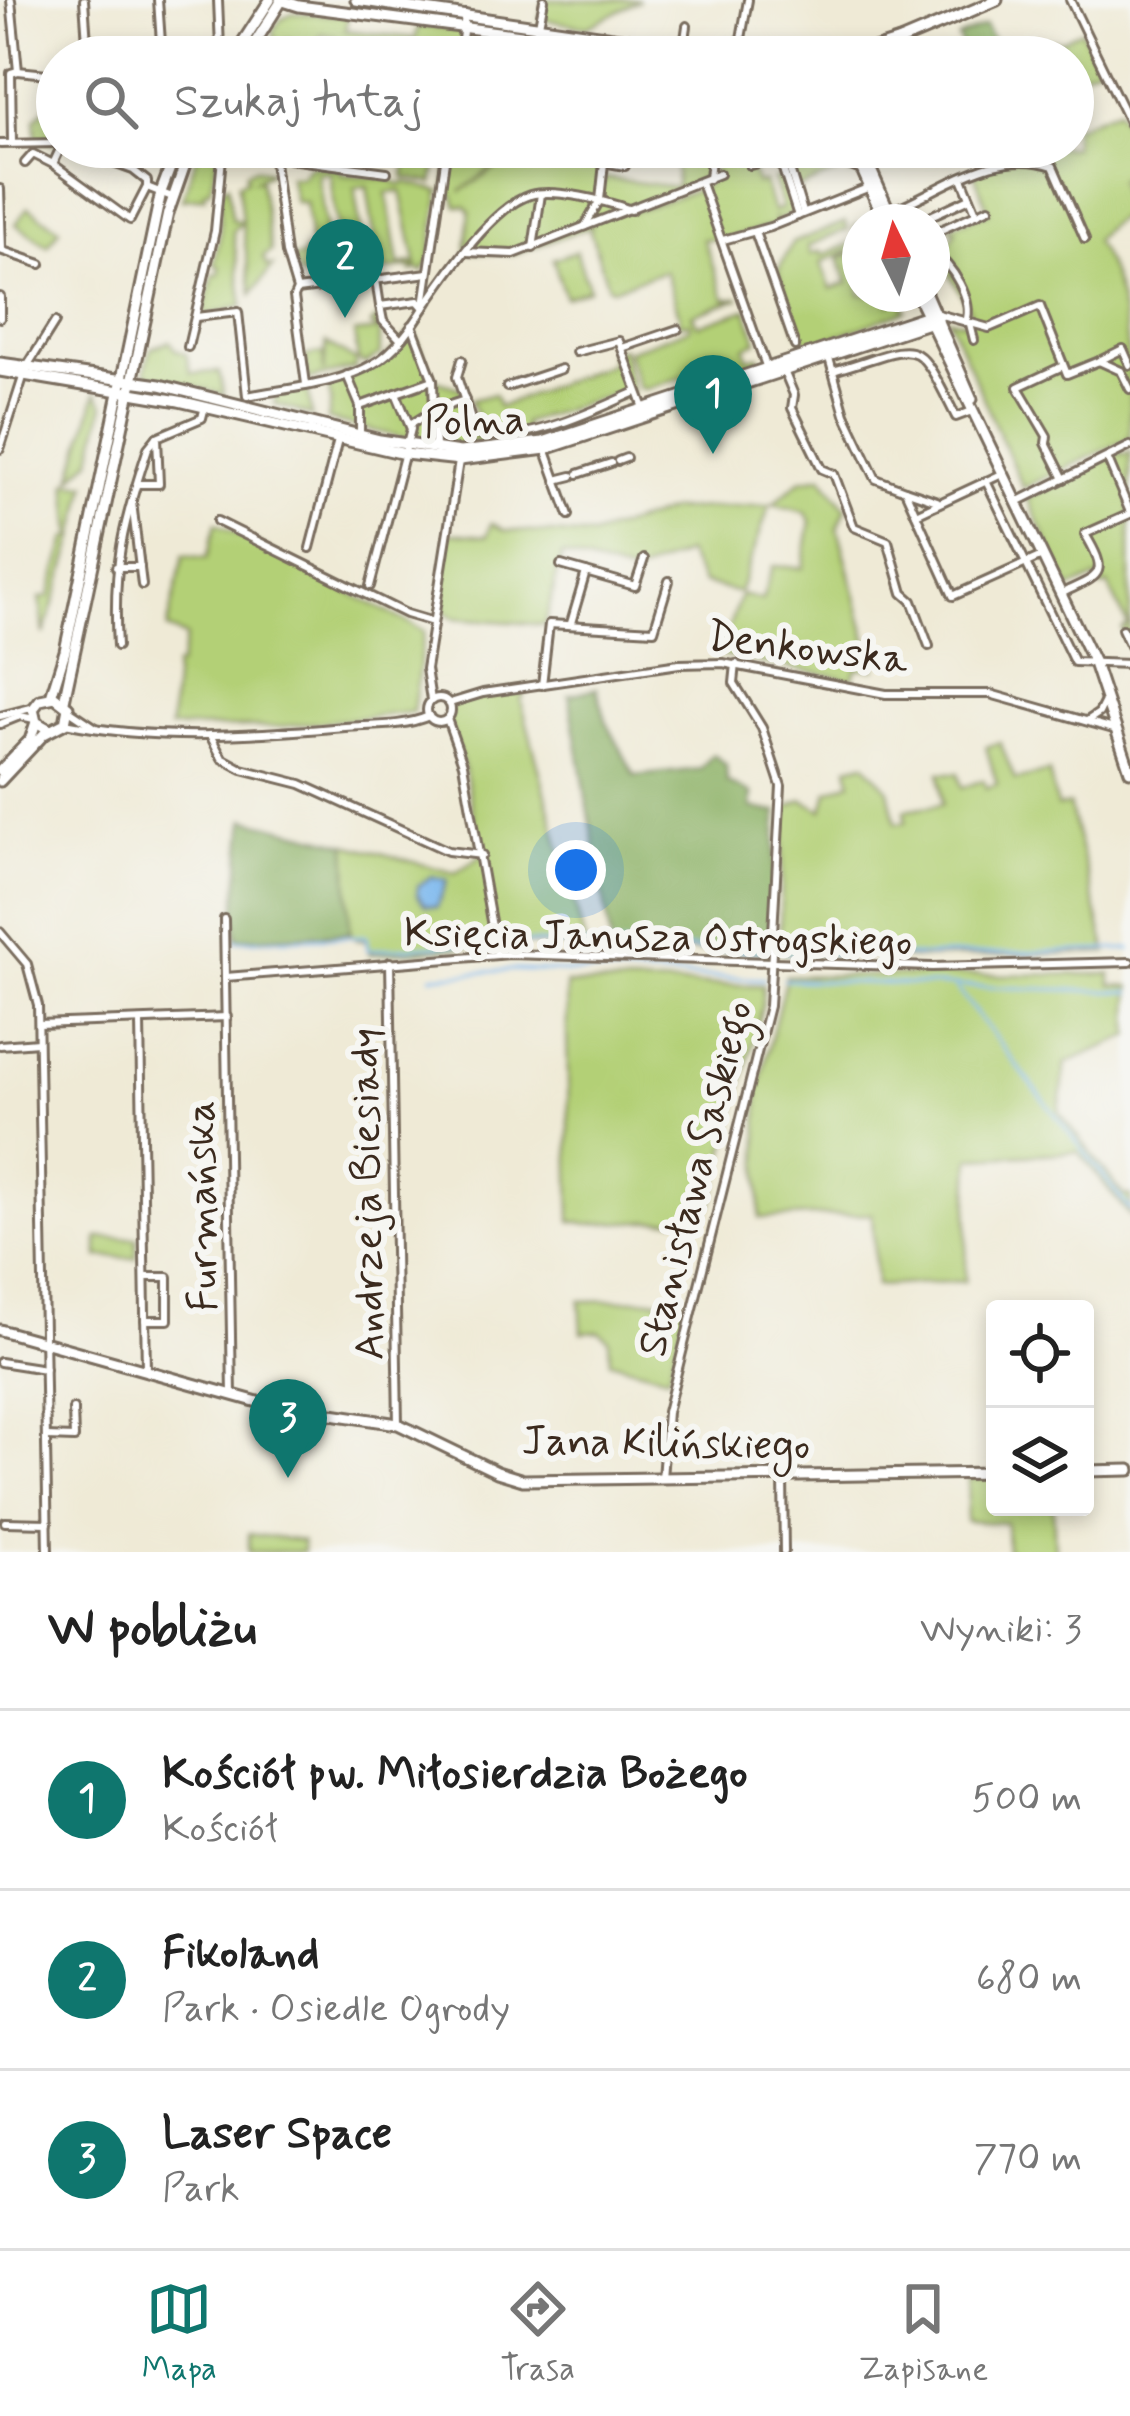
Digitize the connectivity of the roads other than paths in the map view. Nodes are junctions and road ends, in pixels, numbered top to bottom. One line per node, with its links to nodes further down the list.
1 (11, 0): 30 (street)
2 (84, 0): 18 (street)
3 (158, 0): 19 (street)
4 (218, 0): 20 (street)
5 (270, 0): 12 (street)
6 (281, 0): 15 (street); 22 (street)
7 (356, 0): 13 (street)
8 (544, 0): 17 (street)
9 (748, 0): 26 (street)
10 (997, 0): 27 (street)
11 (1070, 0): 28 (street)
12 (262, 6): 21 (street)
13 (433, 10): 14 (street); 15 (street)
14 (465, 20): 15 (street); 17 (street); 23 (street)
15 (426, 22)
16 (687, 26): 25 (street)
17 (539, 30): 24 (street)
18 (87, 36)
19 (161, 36)
20 (220, 36)
21 (248, 36)
22 (253, 36)
23 (463, 36)
24 (584, 36)
25 (686, 36)
26 (742, 36)
27 (912, 36)
28 (1087, 36)
29 (1094, 50): 32 (street)
30 (18, 71): 31 (street); 33 (street)
31 (36, 73)
32 (1130, 124)
33 (12, 143): 34 (street); 35 (street)
34 (0, 144)
35 (36, 144)
36 (36, 155): 37 (street)
37 (25, 163)
38 (57, 168): 60 (street)
39 (127, 168): 60 (street)
40 (173, 168): 63 (street)
41 (180, 168): 63 (street)
42 (221, 168): 93 (street)
43 (275, 168): 87 (street)
44 (362, 168): 55 (street)
45 (444, 168): 85 (street)
46 (603, 168): 66 (street)
47 (708, 168): 59 (street)
48 (782, 168): 74 (street)
49 (789, 168): 74 (street)
50 (854, 168): 56 (street)
51 (862, 168): 56 (street)
52 (865, 168): 68 (street)
53 (984, 168): 58 (street)
54 (1054, 168): 78 (street)
55 (388, 172)
56 (863, 172): 61 (street)
57 (719, 174): 59 (street)
58 (962, 178): 65 (street); 69 (street)
59 (705, 181): 72 (street); 79 (street)
60 (147, 187): 63 (street)
61 (870, 187): 67 (street); 74 (street)
62 (0, 189): 81 (street)
63 (166, 194): 121 (street)
64 (541, 194): 66 (street); 80 (street); 82 (street)
65 (970, 198): 70 (street); 73 (street)
66 (600, 200): 72 (street); 76 (street)
67 (880, 204)
68 (882, 204)
69 (914, 204)
70 (950, 207)
71 (989, 208): 73 (street)
72 (631, 210): 76 (street)
73 (976, 214): 75 (street)
74 (801, 215): 77 (street)
75 (950, 226)
76 (586, 227): 80 (street)
77 (755, 232): 79 (street); 103 (street)
78 (1085, 239)
79 (723, 240): 117 (street)
80 (532, 248): 82 (street)
81 (1, 250): 83 (street)
82 (466, 252): 90 (street)
83 (41, 264)
84 (950, 269): 98 (street)
85 (428, 273): 86 (street); 90 (street)
86 (376, 280): 87 (street); 89 (street)
87 (297, 290): 120 (street)
88 (0, 297): 95 (street)
89 (380, 307): 90 (street); 101 (street)
90 (424, 308): 99 (street)
91 (916, 312): 96 (street)
92 (932, 312): 94 (street)
93 (196, 317): 104 (street); 124 (street)
94 (935, 317): 96 (street, Polna); 98 (street); 107 (street, Polna); 134 (street)
95 (0, 318)
96 (914, 319): 107 (street, Polna)
97 (55, 322): 116 (street)
98 (968, 323): 102 (street); 110 (street)
99 (412, 325): 101 (street); 119 (street)
100 (678, 329): 105 (street)
101 (400, 340): 118 (street)
102 (974, 340)
103 (795, 346)
104 (188, 347)
105 (622, 347): 106 (street); 125 (street)
106 (576, 352)
107 (828, 352): 112 (street, Polna); 115 (street)
108 (462, 360): 128 (street)
109 (1099, 361): 110 (street); 113 (street); 113 (street)
110 (1064, 366): 150 (street)
111 (0, 367): 116 (street, Polna)
112 (782, 367): 117 (street, Polna); 178 (street)
113 (1127, 368): 123 (street)
114 (561, 369): 122 (street)
115 (833, 370): 134 (street); 154 (street)
116 (25, 372): 121 (street, Polna); 143 (street)
117 (768, 372): 132 (street, Polna); 140 (street, Polna)
118 (347, 375): 120 (street); 130 (street)
119 (433, 380): 126 (street); 133 (street)
120 (306, 384): 124 (street)
121 (125, 386): 127 (street, Polna); 129 (street, Polna); 131 (street); 185 (street)
122 (507, 387)
123 (1130, 388)
124 (268, 392): 135 (street)
125 (636, 392): 132 (street); 141 (street)
126 (396, 393): 130 (street); 136 (street)
127 (145, 394): 129 (street, Polna); 131 (street)
128 (464, 400): 133 (street); 141 (street)
129 (206, 403): 135 (street, Polna); 137 (street, Polna); 138 (street)
130 (360, 406): 139 (street)
131 (126, 407): 188 (street)
132 (644, 408): 140 (street, Polna)
133 (434, 410): 136 (street); 145 (street)
134 (974, 410): 149 (street)
135 (267, 413): 137 (street, Polna)
136 (410, 425): 144 (street)
137 (339, 435): 139 (street, Polna); 162 (street)
138 (157, 437): 153 (street); 153 (street)
139 (359, 439): 144 (street, Polna)
140 (545, 445): 141 (street, Polna); 151 (street)
141 (516, 446): 146 (street, Polna)
142 (1130, 446): 147 (street)
143 (0, 449)
144 (406, 450): 145 (street, Polna); 172 (street)
145 (435, 455): 146 (street, Polna)
146 (460, 456): 174 (street)
147 (1108, 460): 150 (street); 158 (street)
148 (619, 461): 151 (street)
149 (1004, 473): 152 (street); 157 (street)
150 (1064, 479): 157 (street)
151 (556, 480): 159 (street)
152 (986, 481): 156 (street); 166 (street)
153 (136, 484): 155 (street)
154 (905, 490): 156 (street); 160 (street)
155 (131, 498): 167 (street); 168 (street)
156 (940, 502): 160 (street)
157 (1017, 502): 163 (street)
158 (1130, 513): 173 (street)
159 (569, 514)
160 (916, 514): 166 (street)
161 (217, 521): 174 (street)
162 (310, 548)
163 (1042, 556): 166 (street); 173 (street)
164 (644, 559): 169 (street)
165 (561, 565): 169 (street)
166 (1025, 565): 180 (street)
167 (116, 567): 168 (street); 177 (street)
168 (140, 567): 171 (street)
169 (586, 572): 175 (street)
170 (669, 581): 175 (street)
171 (142, 586)
172 (370, 586)
173 (1060, 594): 180 (street)
174 (433, 622): 186 (street)
175 (572, 623): 183 (street)
176 (1122, 628): 179 (street)
177 (117, 646)
178 (928, 646)
179 (1130, 646)
180 (1094, 663): 182 (street); 184 (street)
181 (736, 664): 183 (street, Denkowska); 193 (street, Denkowska); 207 (street, Stanisława Saskiego)
182 (1130, 664)
183 (542, 685): 187 (street, Denkowska)
184 (1105, 692): 193 (street); 195 (street)
185 (50, 696): 188 (street); 189 (street)
186 (431, 700): 187 (street); 190 (street)
187 (450, 703): 191 (street)
188 (66, 705): 194 (street); 197 (street)
189 (35, 716): 192 (street); 196 (street); 200 (street)
190 (429, 716): 191 (street); 198 (street)
191 (447, 719): 202 (street)
192 (0, 720)
193 (1087, 721): 195 (street, Denkowska)
194 (65, 723): 196 (street); 197 (street)
195 (1116, 725): 199 (street)
196 (50, 730): 201 (street)
197 (99, 730): 198 (street)
198 (210, 735): 202 (street)
199 (1130, 769)
200 (0, 771)
201 (0, 782)
202 (482, 855): 205 (street)
203 (224, 919): 209 (street)
204 (0, 932): 212 (street)
205 (497, 955): 206 (street, Księcia Janusza Ostrogskiego); 207 (street, Księcia Janusza Ostrogskiego)
206 (390, 962): 209 (street, Księcia Janusza Ostrogskiego); 224 (street, Andrzeja Biesiady)
207 (772, 962): 208 (street, Księcia Janusza Ostrogskiego); 230 (street, Stanisława Saskiego)
208 (1130, 962)
209 (226, 976): 210 (street)
210 (227, 1017): 211 (street); 222 (street, Furmańska)
211 (140, 1022): 212 (street); 215 (street)
212 (39, 1024): 213 (street)
213 (40, 1042): 214 (street); 218 (street)
214 (0, 1045)
215 (145, 1277): 216 (street); 216 (street)
216 (145, 1320): 221 (street)
217 (0, 1330): 218 (street, Jana Kilińskiego)
218 (44, 1342): 220 (street); 221 (street, Jana Kilińskiego)
219 (0, 1362): 220 (street)
220 (45, 1369): 225 (street)
221 (146, 1370): 222 (street, Jana Kilińskiego)
222 (232, 1395): 224 (street, Jana Kilińskiego)
223 (73, 1409): 225 (street)
224 (398, 1424): 230 (street, Jana Kilińskiego)
225 (47, 1437): 232 (street)
226 (1130, 1470): 227 (street)
227 (1094, 1471)
228 (986, 1474): 229 (street, Jana Kilińskiego)
229 (783, 1477): 230 (street, Jana Kilińskiego); 234 (street)
230 (662, 1479)
231 (5, 1522): 232 (street)
232 (48, 1523): 233 (street)
233 (48, 1552)
234 (784, 1552)

